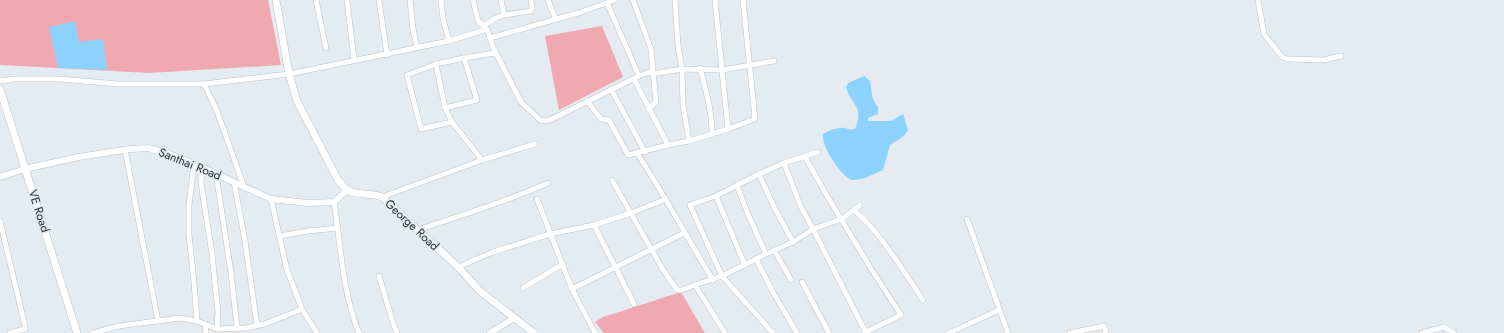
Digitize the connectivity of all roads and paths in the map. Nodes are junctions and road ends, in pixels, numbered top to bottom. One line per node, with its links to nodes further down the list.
1 (276, 0): 37 (main road)
2 (316, 0): 24 (street)
3 (347, 0): 29 (street)
4 (379, 0): 26 (street)
5 (410, 0): 23 (street)
6 (441, 0): 22 (street)
7 (473, 0): 20 (street)
8 (501, 0): 18 (street)
9 (531, 0): 18 (street)
10 (548, 0): 19 (street)
11 (616, 0): 17 (street)
12 (633, 0): 36 (street)
13 (675, 0): 34 (street)
14 (715, 0): 35 (street)
15 (743, 0): 32 (street)
16 (1258, 0): 27 (street)
17 (607, 4): 19 (street); 38 (street)
18 (504, 15): 20 (street)
19 (556, 20): 21 (street)
20 (485, 28): 21 (street); 22 (street)
21 (490, 38): 25 (street)
22 (449, 41): 23 (street)
23 (417, 47): 26 (street)
24 (326, 48)
25 (496, 52): 28 (street); 44 (street)
26 (386, 55): 29 (street)
27 (1341, 56)
28 (464, 58): 31 (street); 45 (street)
29 (354, 60): 37 (street)
30 (774, 61): 32 (street)
31 (436, 64): 45 (street); 47 (street)
32 (749, 64): 35 (street); 48 (street)
33 (700, 68): 34 (street); 35 (street); 49 (street)
34 (682, 69): 36 (street); 50 (street)
35 (722, 70): 48 (street)
36 (652, 72): 38 (street); 46 (street)
37 (289, 74): 41 (street); 71 (main road)
38 (639, 76): 39 (street)
39 (634, 79): 43 (street); 46 (street)
40 (0, 81): 41 (street)
41 (204, 84): 70 (street)
42 (0, 89): 62 (main road, VE Road)
43 (611, 89): 44 (street); 55 (street)
44 (587, 101): 54 (street)
45 (445, 108): 47 (street)
46 (648, 109): 52 (street)
47 (452, 122): 58 (street)
48 (728, 129): 49 (street)
49 (712, 134): 50 (street)
50 (689, 141): 52 (street)
51 (535, 144): 58 (street)
52 (668, 145): 55 (street)
53 (124, 150): 60 (street, Santhai Road); 62 (street, Santhai Road); 113 (street)
54 (637, 152): 55 (street); 76 (street)
55 (645, 152)
56 (818, 152): 57 (street)
57 (805, 157): 59 (street); 81 (street)
58 (482, 160): 73 (street)
59 (784, 163): 64 (street); 87 (street)
60 (194, 164): 61 (street, Santhai Road); 114 (street)
61 (202, 167): 63 (street, Santhai Road); 118 (street)
62 (25, 169): 65 (street, Santhai Road); 120 (main road, VE Road)
63 (216, 174): 67 (street, Santhai Road); 117 (street)
64 (759, 174): 69 (street); 91 (street)
65 (0, 177)
66 (612, 180): 80 (street)
67 (234, 182): 70 (street, Santhai Road); 116 (street)
68 (548, 184): 86 (street)
69 (737, 185): 72 (street); 94 (street)
70 (244, 187): 74 (street, Santhai Road)
71 (347, 190): 73 (main road, George Road); 77 (street)
72 (716, 196): 97 (street); 101 (street)
73 (382, 197): 86 (main road, George Road)
74 (271, 199): 77 (street, Santhai Road); 90 (street)
75 (537, 199): 89 (street)
76 (666, 199): 80 (street); 88 (street)
77 (334, 202): 85 (street)
78 (860, 205): 79 (street)
79 (854, 210): 81 (street); 108 (street)
80 (631, 213): 84 (street); 92 (street)
81 (842, 218): 87 (street); 87 (street)
82 (967, 219): 111 (street)
83 (0, 221): 119 (street)
84 (594, 225): 89 (street); 99 (street)
85 (338, 228): 90 (street); 124 (street)
86 (418, 230): 98 (main road, George Road)
87 (814, 230): 91 (street)
88 (684, 233): 92 (street); 102 (street)
89 (550, 234): 96 (street); 98 (street)
90 (280, 236): 110 (street)
91 (793, 242): 93 (street)
92 (651, 248): 99 (street); 105 (street)
93 (774, 250): 94 (street); 103 (street)
94 (766, 254): 95 (street)
95 (756, 259): 97 (street); 131 (street)
96 (563, 264): 106 (street); 107 (street)
97 (745, 265): 101 (street)
98 (458, 267): 112 (main road, George Road)
99 (615, 267): 107 (street); 109 (street)
100 (379, 276): 125 (street)
101 (722, 276): 102 (street); 130 (street)
102 (713, 280): 105 (street)
103 (791, 280)
104 (802, 282): 132 (street)
105 (695, 285): 129 (street)
106 (523, 288)
107 (572, 289): 128 (street)
108 (923, 300)
109 (634, 304)
110 (302, 309): 116 (street); 123 (street)
111 (999, 310): 133 (street); 134 (street)
112 (514, 318): 126 (street); 127 (main road, George Road)
113 (158, 321): 114 (street); 121 (street)
114 (197, 321): 115 (street)
115 (205, 325): 118 (street); 122 (street)
116 (257, 325): 117 (street)
117 (237, 327): 118 (street)
118 (217, 329)
119 (10, 333)
120 (77, 333)
121 (93, 333)
122 (206, 333)
123 (317, 333)
124 (359, 333)
125 (397, 333)
126 (490, 333)
127 (534, 333)
128 (595, 333)
129 (725, 333)
130 (773, 333)
131 (797, 333)
132 (829, 333)
133 (949, 333)
134 (1008, 333)
135 (1070, 333): 136 (street)
136 (1106, 333)
137 (1422, 333): 138 (street)
138 (1454, 333)

